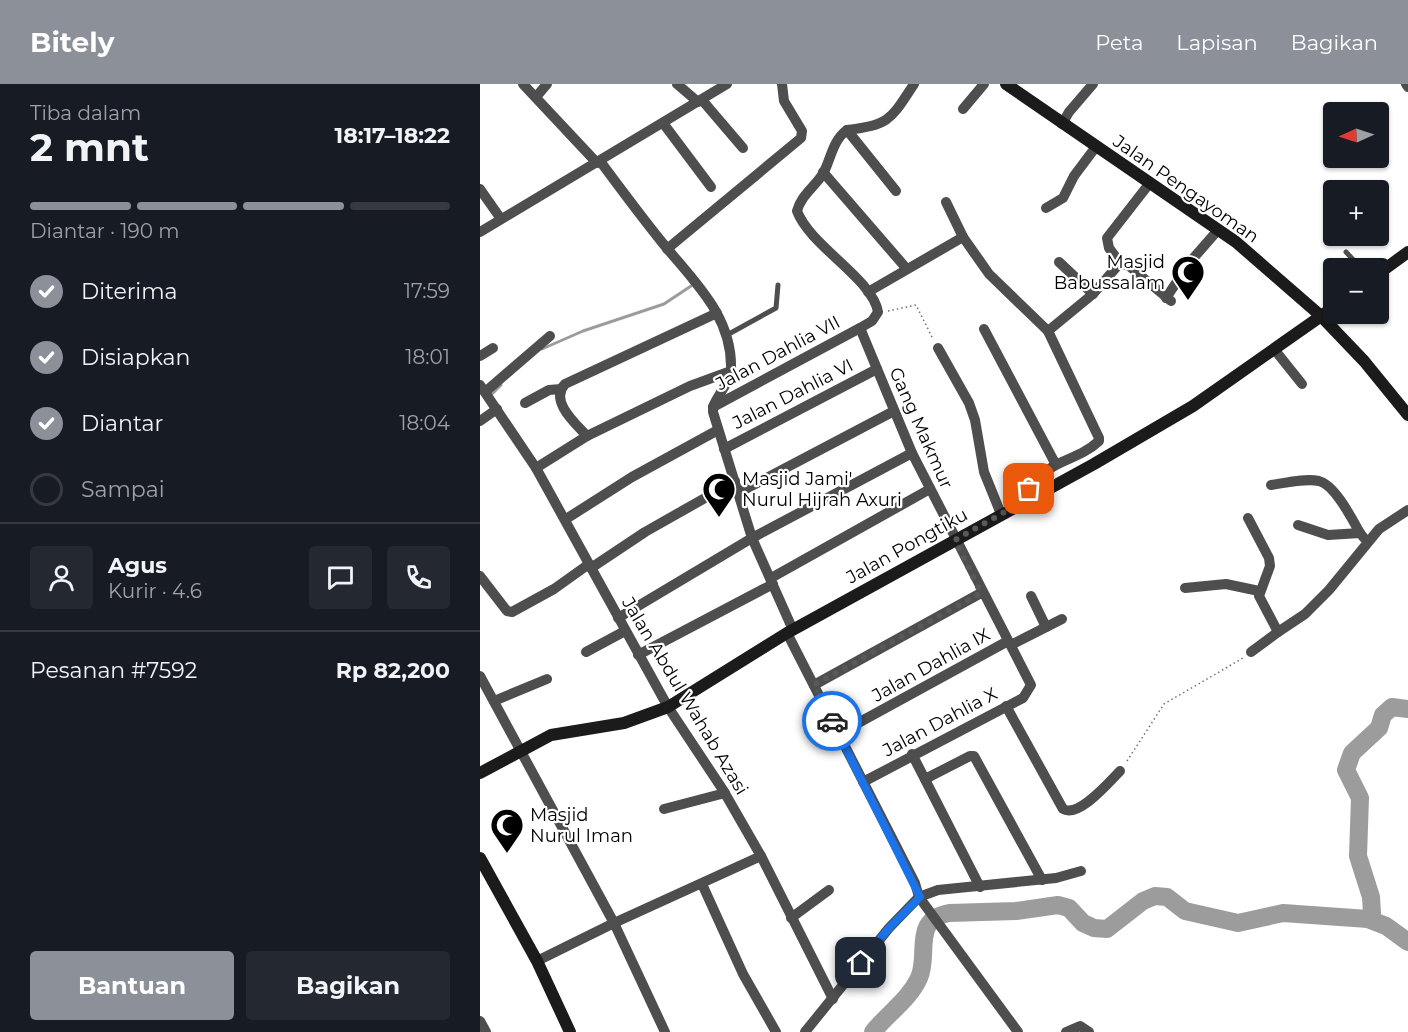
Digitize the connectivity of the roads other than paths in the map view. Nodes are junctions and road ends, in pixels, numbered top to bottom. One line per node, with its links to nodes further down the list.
1 (524, 84): 10 (street)
2 (547, 84): 10 (street)
3 (677, 84): 11 (street)
4 (727, 84): 11 (street)
5 (782, 84): 30 (street)
6 (914, 84): 15 (street)
7 (984, 84): 12 (street)
8 (1093, 84): 14 (street)
9 (1008, 85): 14 (street, Jalan Pengayoman)
10 (536, 97): 18 (street)
11 (700, 101): 13 (street); 16 (street)
12 (963, 109)
13 (663, 123): 18 (street); 21 (street)
14 (1062, 124): 17 (street, Jalan Pengayoman)
15 (847, 130): 19 (street); 23 (street)
16 (743, 148)
17 (1095, 148): 20 (street, Jalan Pengayoman); 25 (street)
18 (598, 162): 26 (street); 30 (street)
19 (824, 172): 37 (street); 39 (street)
20 (1149, 184): 27 (street, Jalan Pengayoman); 35 (street)
21 (711, 187)
22 (480, 189): 26 (street)
23 (896, 191)
24 (946, 202): 29 (street)
25 (1046, 208)
26 (501, 219): 28 (street)
27 (1218, 230): 35 (street); 42 (street, Jalan Pengayoman)
28 (480, 232)
29 (963, 237): 37 (street); 45 (street)
30 (667, 249): 41 (street)
31 (1346, 252): 33 (lane)
32 (1408, 252): 36 (street)
33 (1352, 258)
34 (1059, 262): 40 (street)
35 (1119, 263): 40 (street)
36 (1389, 266)
37 (906, 268): 39 (street)
38 (778, 285): 46 (lane)
39 (867, 291): 43 (street, Jalan Dahlia VII)
40 (1093, 294): 45 (street)
41 (717, 313): 46 (street); 55 (street)
42 (1321, 316): 50 (street, Jalan Pongtiku); 60 (street, Jalan Pengayoman)
43 (860, 328): 52 (street, Gang Makmur); 58 (street, Jalan Dahlia VII)
44 (984, 329): 66 (street)
45 (1048, 331): 66 (street)
46 (726, 335): 53 (street)
47 (550, 336): 56 (street)
48 (493, 348): 51 (street)
49 (938, 348): 74 (street)
50 (1274, 349): 54 (street); 72 (street, Jalan Pongtiku)
51 (480, 356)
52 (877, 369): 59 (street, Gang Makmur); 64 (street, Jalan Dahlia VI)
53 (731, 371): 58 (street); 63 (street)
54 (1302, 384)
55 (561, 389): 57 (street); 63 (street)
56 (489, 397): 61 (street); 67 (street, Jalan Abdul Wahab Azasi)
57 (525, 403)
58 (712, 407): 62 (street)
59 (894, 411): 65 (street, Gang Makmur); 71 (street)
60 (1408, 415)
61 (480, 421)
62 (718, 430): 64 (street); 76 (street)
63 (587, 436): 67 (street)
64 (724, 449): 68 (street)
65 (912, 453): 70 (street, Gang Makmur); 79 (street)
66 (1055, 463): 72 (street)
67 (536, 468): 76 (street, Jalan Abdul Wahab Azasi)
68 (735, 481): 71 (street); 82 (street)
69 (1271, 485): 78 (street)
70 (930, 489): 80 (street, Gang Makmur); 84 (street)
71 (738, 493): 79 (street)
72 (1024, 501): 74 (street, Jalan Pongtiku)
73 (1408, 510): 81 (street)
74 (1001, 514): 80 (street, Jalan Pongtiku)
75 (1248, 518): 86 (street)
76 (566, 519): 82 (street, Jalan Abdul Wahab Azasi)
77 (1298, 525): 78 (street)
78 (1360, 533): 81 (street)
79 (752, 538): 84 (street); 89 (street)
80 (955, 540): 87 (street, Gang Makmur); 93 (street, Jalan Pongtiku)
81 (1368, 543): 94 (street)
82 (590, 566): 83 (street); 89 (street, Jalan Abdul Wahab Azasi)
83 (480, 576)
84 (772, 581): 93 (street); 98 (street)
85 (1185, 588): 86 (street)
86 (1259, 591): 94 (street)
87 (981, 593): 95 (street, Gang Makmur); 101 (street)
88 (1031, 596): 91 (street)
89 (618, 618): 92 (street, Jalan Abdul Wahab Azasi)
90 (1062, 619): 91 (street, Jalan Dahlia IX)
91 (1046, 627): 95 (street, Jalan Dahlia IX)
92 (625, 630): 96 (street); 98 (street, Jalan Abdul Wahab Azasi)
93 (790, 632): 101 (street); 105 (street, Jalan Pongtiku)
94 (1278, 632): 97 (street)
95 (1009, 643): 102 (street, Gang Makmur); 106 (street, Jalan Dahlia IX)
96 (586, 652)
97 (1251, 652)
98 (638, 655): 105 (street, Jalan Abdul Wahab Azasi)
99 (480, 676): 103 (street)
100 (547, 679): 103 (street)
101 (814, 685): 106 (street)
102 (1030, 689): 104 (street, Jalan Dahlia X)
103 (494, 701): 107 (street)
104 (1006, 706): 108 (street, Jalan Dahlia X); 109 (street)
105 (668, 707): 107 (street, Jalan Pongtiku); 113 (street, Jalan Abdul Wahab Azasi)
106 (838, 734): 112 (street)
107 (522, 749): 110 (street, Jalan Pongtiku); 124 (street)
108 (912, 754): 111 (street); 112 (street, Jalan Dahlia X)
109 (1120, 771)
110 (480, 773)
111 (925, 779): 118 (street); 120 (street)
112 (863, 782): 122 (street)
113 (725, 793): 114 (street); 115 (street, Jalan Abdul Wahab Azasi)
114 (664, 809)
115 (761, 856): 119 (street); 123 (street, Jalan Abdul Wahab Azasi)
116 (480, 858): 125 (street)
117 (1081, 871): 118 (street)
118 (1042, 879): 120 (street)
119 (702, 884): 124 (street); 131 (street)
120 (980, 887): 122 (street)
121 (829, 890): 123 (street)
122 (920, 897): 126 (street); 133 (street)
123 (791, 918): 126 (street, Jalan Abdul Wahab Azasi)
124 (614, 922): 125 (street); 130 (street)
125 (537, 962): 129 (street)
126 (833, 999): 132 (street)
127 (480, 1021): 128 (street)
128 (486, 1032)
129 (570, 1032)
130 (665, 1032)
131 (776, 1032)
132 (806, 1032)
133 (1018, 1032)
134 (1066, 1032): 135 (street)
135 (1089, 1032)

